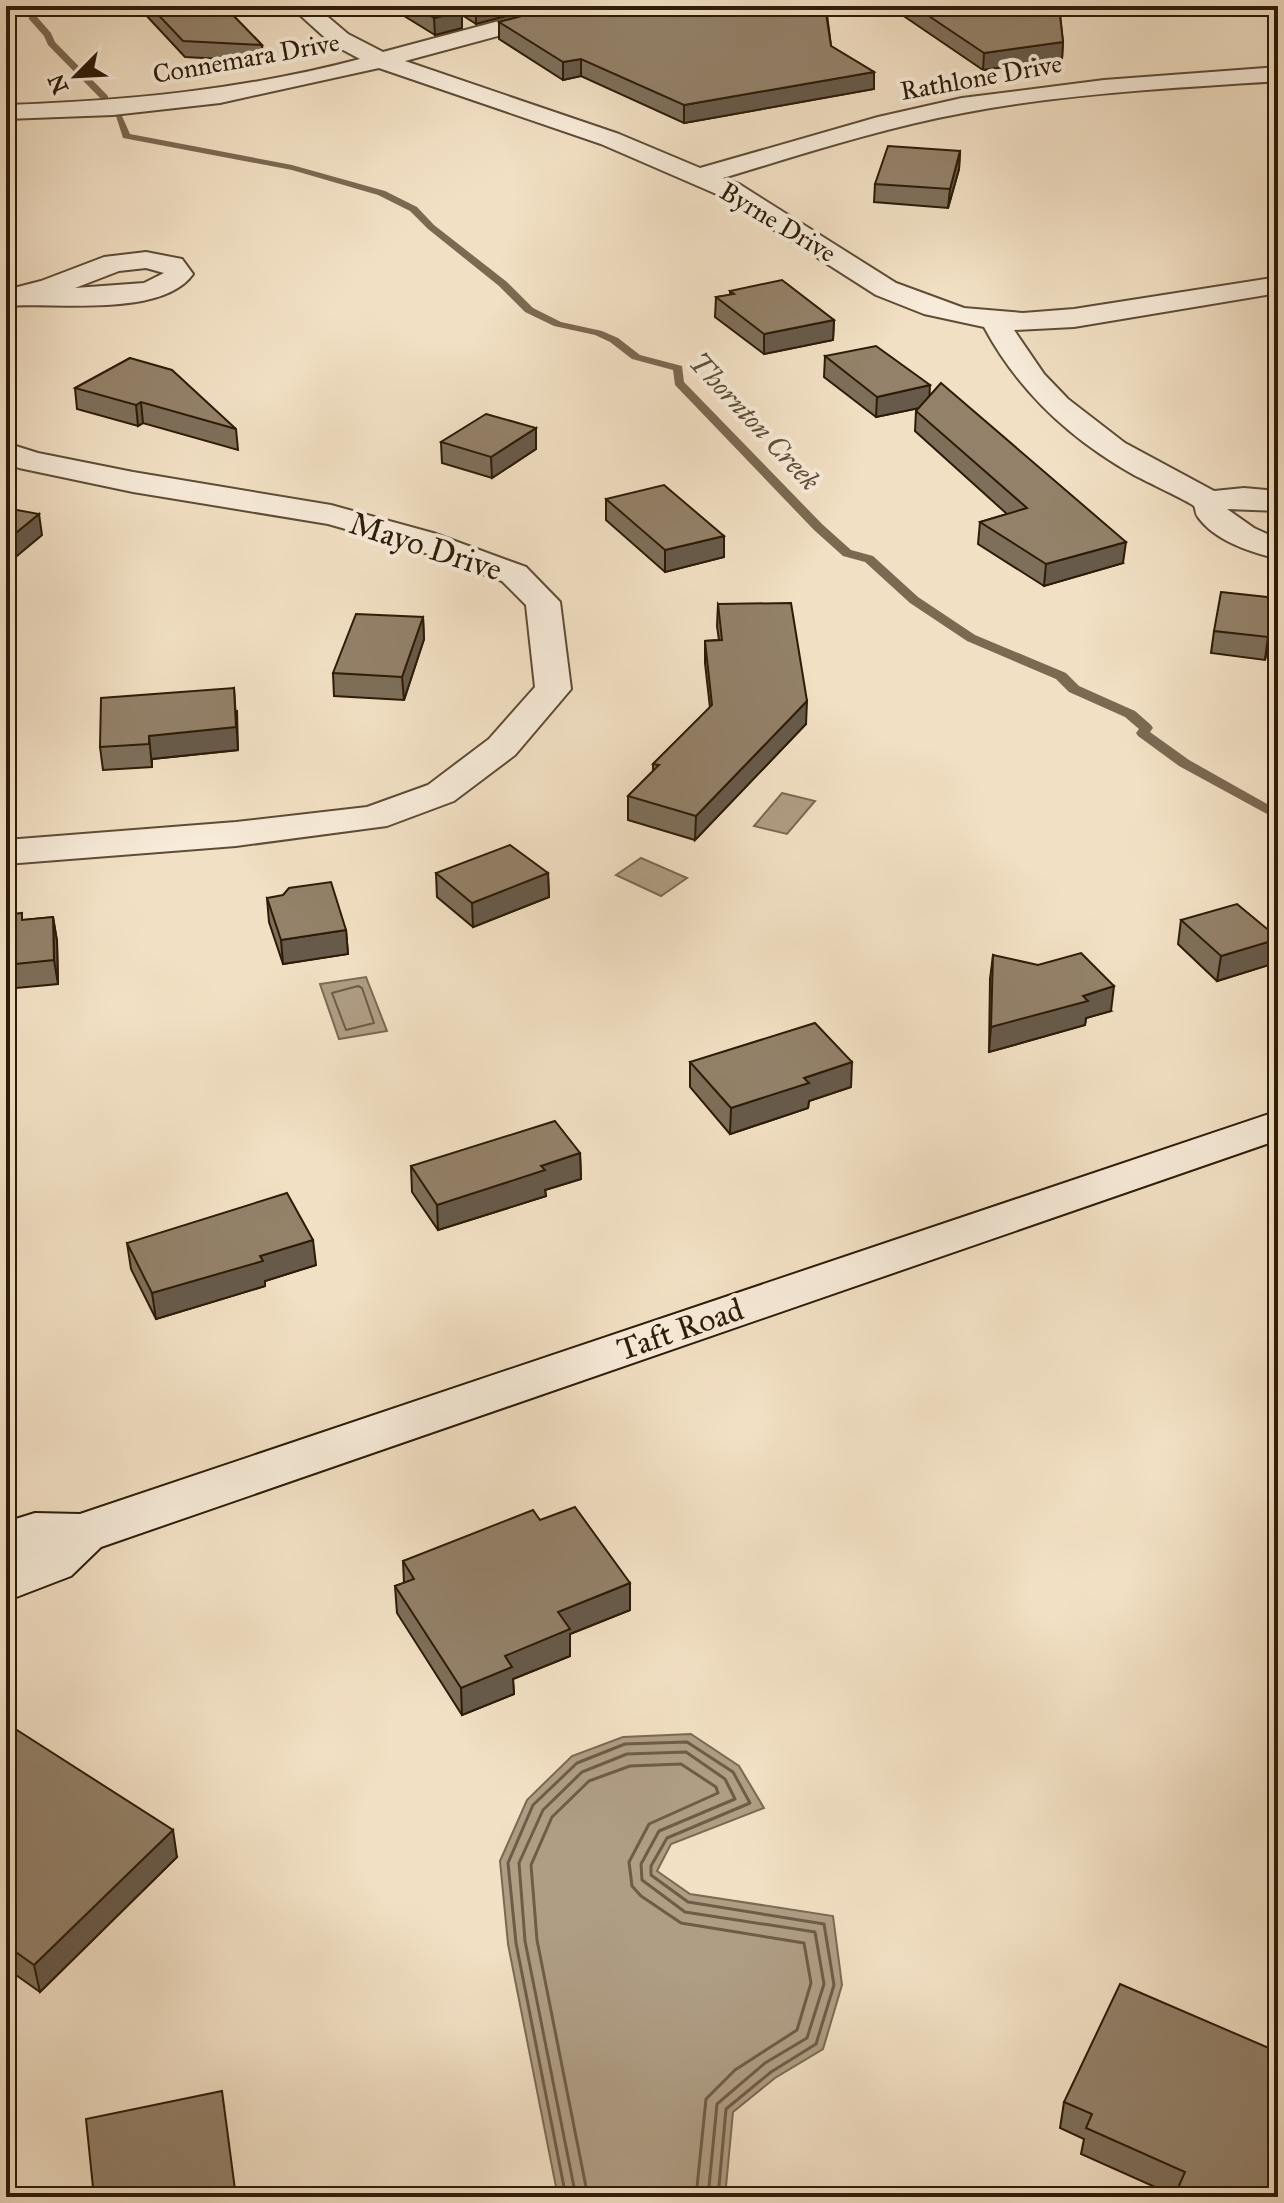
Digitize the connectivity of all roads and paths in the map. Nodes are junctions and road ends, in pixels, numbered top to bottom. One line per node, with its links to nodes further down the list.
1 (301, 6): 3 (street, Byrne Drive)
2 (583, 6): 3 (street, Connemara Drive)
3 (382, 61): 5 (street, Connemara Drive); 6 (street, Byrne Drive)
4 (1278, 74): 6 (street, Rathlone Drive)
5 (6, 112)
6 (700, 176): 8 (street, Byrne Drive)
7 (1278, 285): 8 (street, Byrne Drive)
8 (994, 319): 10 (street)
9 (6, 452): 13 (street, Mayo Drive)
10 (1209, 501): 11 (street); 12 (street)
11 (1278, 501)
12 (1278, 549)
13 (6, 852)
14 (1278, 1125): 15 (street, Taft Road)
15 (82, 1533): 16 (street, Taft Road); 17 (street, Taft Road)
16 (6, 1542)
17 (6, 1581)

